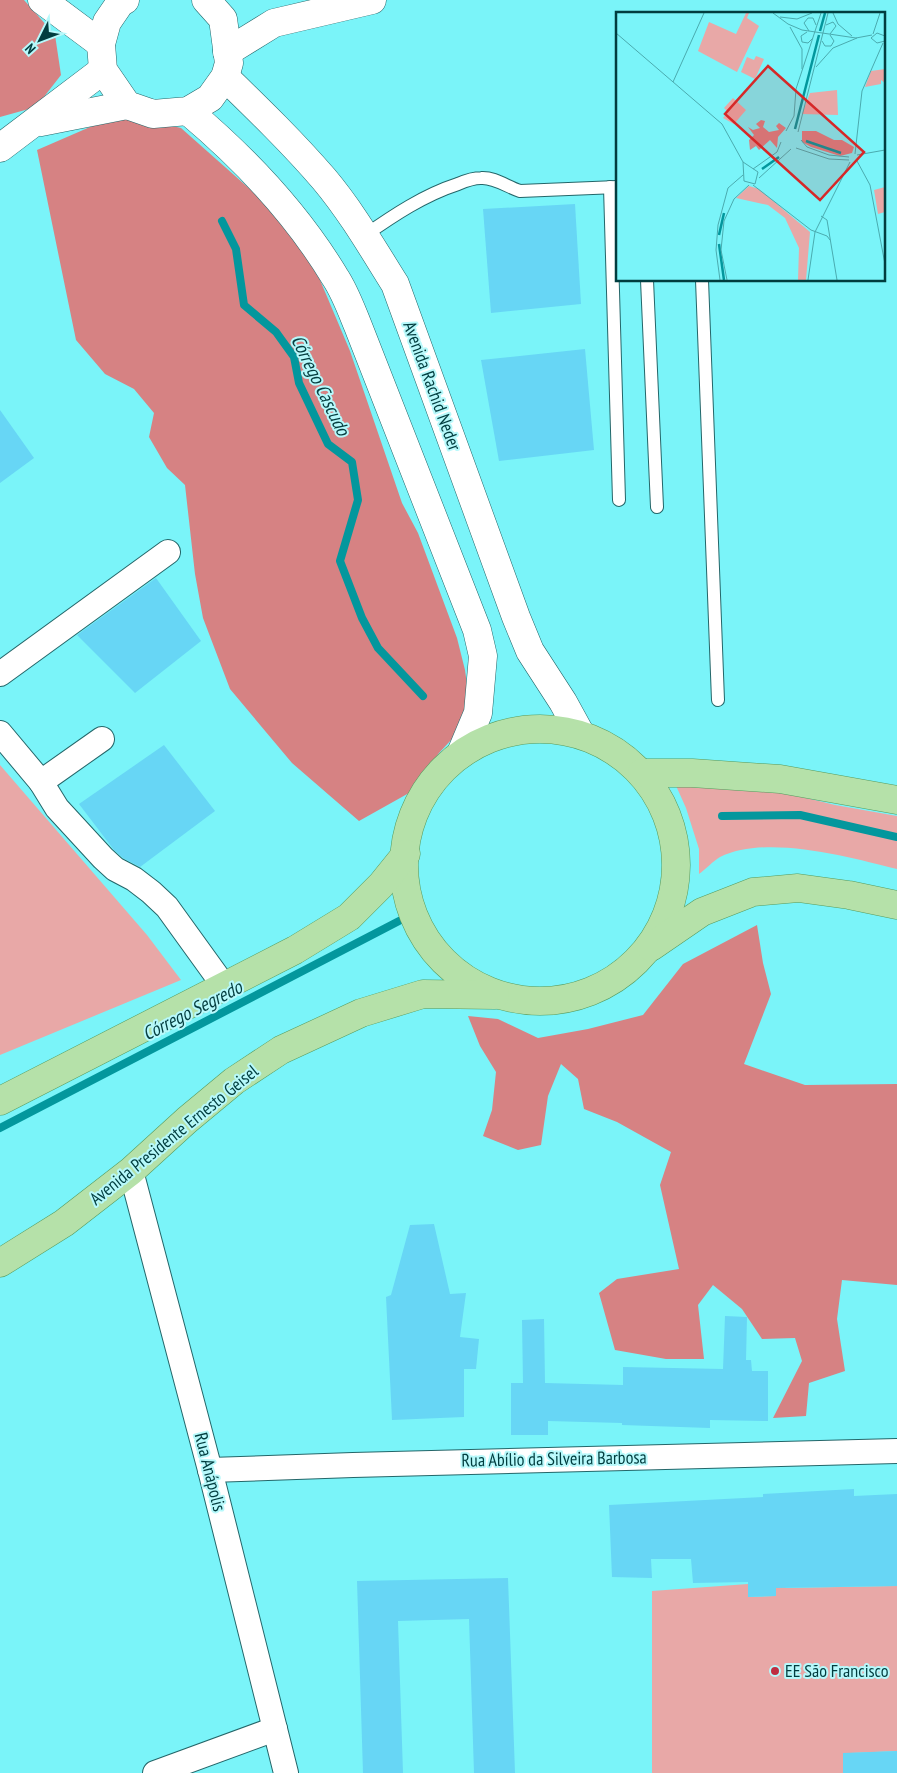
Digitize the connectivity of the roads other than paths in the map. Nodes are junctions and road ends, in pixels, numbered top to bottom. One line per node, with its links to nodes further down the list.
1 (42, 0): 5 (main road)
2 (206, 0): 6 (main road)
3 (372, 0): 6 (main road)
4 (120, 1): 5 (main road)
5 (102, 57): 7 (main road); 9 (main road)
6 (226, 64): 8 (main road); 12 (main road, Avenida Rachid Neder)
7 (128, 105): 8 (main road); 9 (main road)
8 (188, 111): 23 (main road)
9 (34, 123): 10 (main road)
10 (0, 148)
11 (613, 187): 12 (lane); 15 (lane)
12 (364, 236): 21 (main road, Avenida Rachid Neder)
13 (647, 281): 16 (lane)
14 (702, 281): 19 (lane)
15 (619, 500)
16 (657, 507)
17 (168, 552): 18 (street)
18 (0, 674)
19 (718, 700)
20 (0, 733): 25 (street)
21 (580, 733): 23 (main road); 24 (main road)
22 (102, 739): 25 (street)
23 (462, 751): 27 (main road)
24 (642, 772): 26 (main road); 29 (main road)
25 (41, 782): 30 (street)
26 (897, 800)
27 (406, 854): 30 (main road); 31 (main road)
28 (897, 905): 29 (main road)
29 (650, 948): 31 (main road)
30 (224, 986): 32 (main road)
31 (500, 995): 33 (main road, Avenida Presidente Ernesto Geisel)
32 (0, 1101)
33 (131, 1171): 34 (main road, Avenida Presidente Ernesto Geisel); 36 (street, Rua Anápolis)
34 (0, 1263)
35 (897, 1451): 36 (street, Rua Abílio da Silveira Barbosa)
36 (210, 1470): 37 (street, Rua Anápolis)
37 (275, 1729): 38 (street); 39 (street, Rua Anápolis)
38 (154, 1773)
39 (286, 1773)

